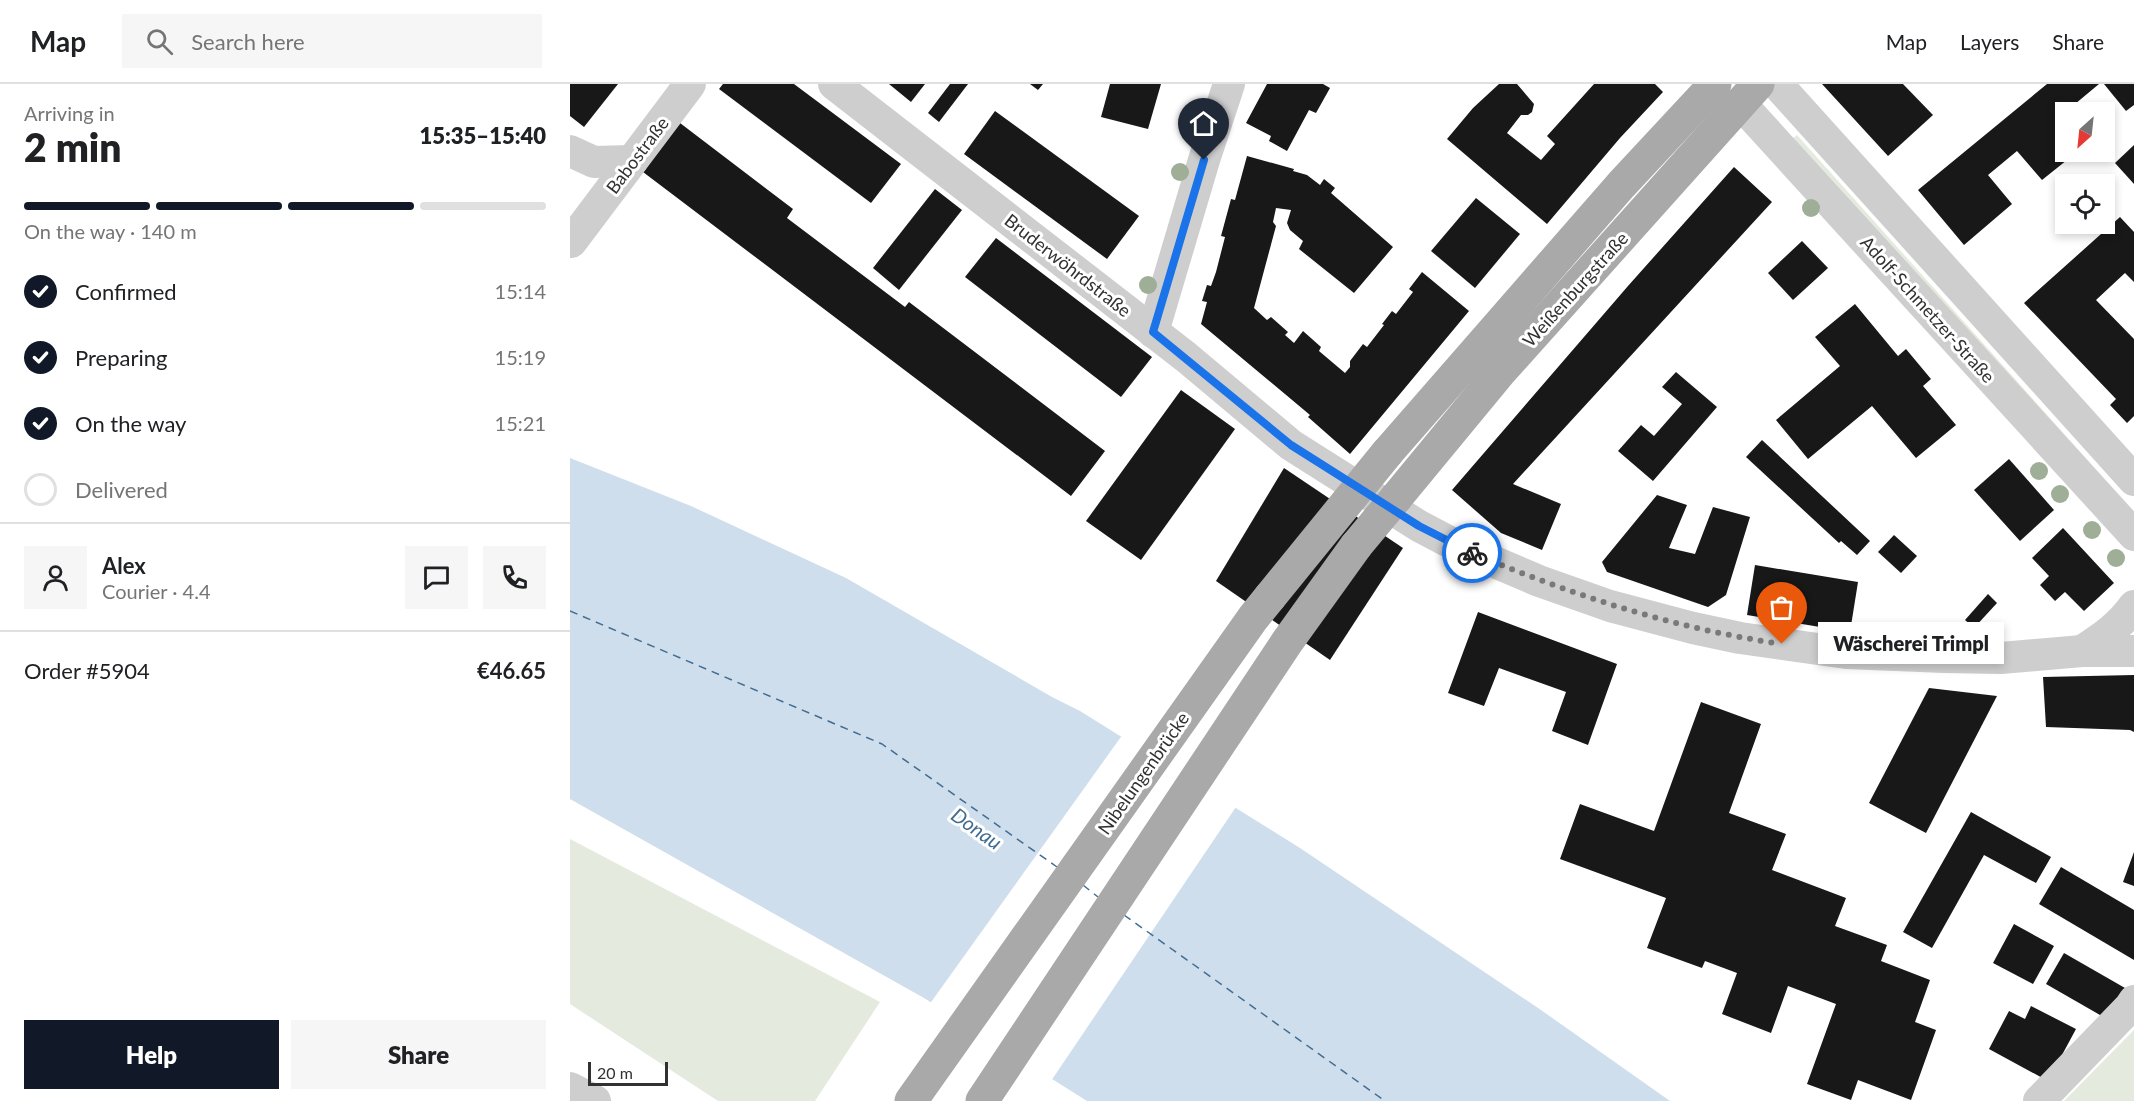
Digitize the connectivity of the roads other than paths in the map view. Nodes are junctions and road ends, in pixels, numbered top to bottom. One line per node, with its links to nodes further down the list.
1 (690, 84): 7 (street, Babostraße)
2 (834, 84): 9 (street, Bruderwöhrdstraße)
3 (1229, 84): 9 (street)
4 (1776, 84): 11 (street, Adolf-Schmetzer-Straße)
5 (1733, 89): 10 (main road, Weißenburgstraße); 12 (street, Adolf-Schmetzer-Straße); 20 (main road, Weißenburgstraße, bridge)
6 (570, 151): 7 (street)
7 (632, 161): 8 (street, Babostraße)
8 (577, 234)
9 (1153, 332): 14 (street, Bruderwöhrdstraße)
10 (1387, 453): 19 (main road, Nibelungenbrücke, bridge)
11 (2134, 480)
12 (2134, 535)
13 (2134, 606): 14 (street, Bruderwöhrdstraße)
14 (2082, 651): 15 (street, Bruderwöhrdstraße)
15 (2134, 651)
16 (2134, 1001): 21 (street)
17 (570, 1088): 18 (street)
18 (595, 1101)
19 (911, 1101)
20 (982, 1101)
21 (2039, 1101)

